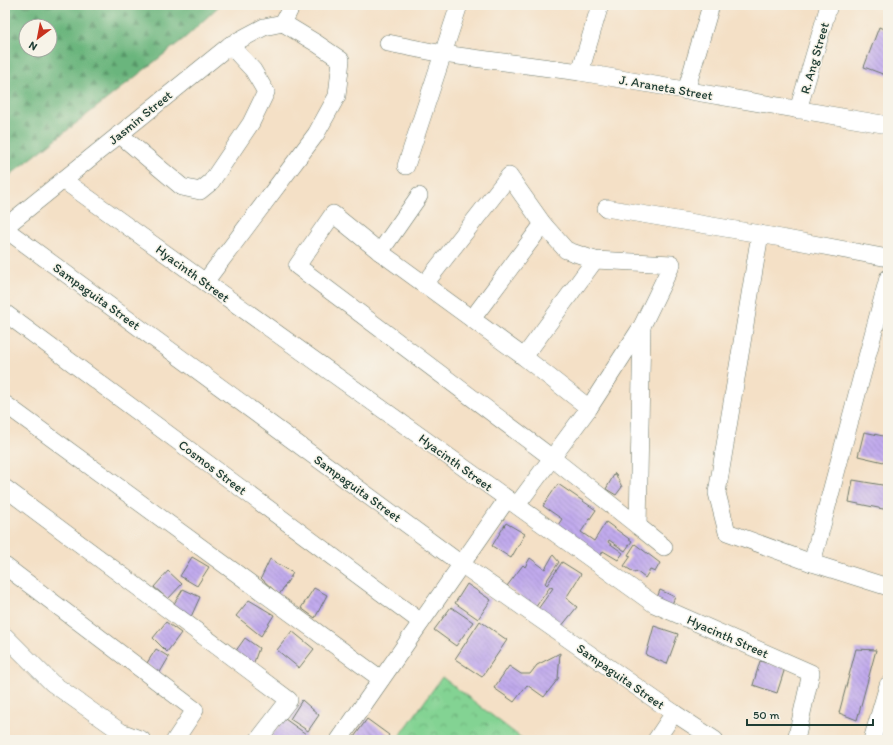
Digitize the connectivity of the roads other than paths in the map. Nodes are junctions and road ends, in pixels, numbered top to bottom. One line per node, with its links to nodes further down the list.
1 (292, 5): 6 (street)
2 (459, 5): 9 (street)
3 (600, 5): 10 (street)
4 (711, 5): 11 (street)
5 (829, 5): 12 (street, R. Ang Street)
6 (283, 23): 8 (street, Jasmin Street); 26 (street)
7 (388, 43): 9 (street, J. Araneta Street)
8 (230, 45): 14 (street, Jasmin Street); 14 (street)
9 (443, 54): 10 (street, J. Araneta Street); 15 (street)
10 (580, 72): 11 (street, J. Araneta Street)
11 (686, 91): 12 (street, J. Araneta Street)
12 (798, 110): 13 (street, J. Araneta Street)
13 (888, 125)
14 (119, 134): 16 (street, Jasmin Street)
15 (406, 166)
16 (64, 180): 20 (street, Jasmin Street); 26 (street, Hyacinth Street)
17 (419, 196): 22 (street)
18 (606, 208): 21 (street)
19 (543, 224): 24 (street); 27 (street); 29 (street)
20 (5, 228): 40 (street, Sampaguita Street)
21 (760, 234): 23 (street); 39 (street)
22 (380, 252): 27 (street); 34 (street)
23 (888, 258)
24 (594, 260): 30 (street); 31 (street)
25 (888, 278): 39 (street)
26 (205, 282): 36 (street, Hyacinth Street)
27 (424, 285): 29 (street)
28 (5, 313): 43 (street, Cosmos Street)
29 (472, 319): 31 (street)
30 (642, 326): 33 (street); 37 (street)
31 (524, 358): 33 (street)
32 (5, 404): 45 (street)
33 (589, 408): 34 (street)
34 (552, 458): 36 (street); 37 (street)
35 (5, 488): 50 (street)
36 (512, 502): 40 (street); 54 (street, Hyacinth Street)
37 (638, 526): 38 (street)
38 (664, 547)
39 (812, 563): 42 (street)
40 (461, 564): 43 (street); 47 (street, Sampaguita Street)
41 (5, 566): 49 (street)
42 (888, 587)
43 (421, 622): 45 (street)
44 (5, 636): 48 (street)
45 (381, 679): 51 (street)
46 (888, 685): 55 (street)
47 (674, 713): 52 (street); 53 (street, Sampaguita Street)
48 (142, 740)
49 (175, 740)
50 (258, 740)
51 (339, 740)
52 (656, 740)
53 (715, 740)
54 (796, 740)
55 (872, 740)

